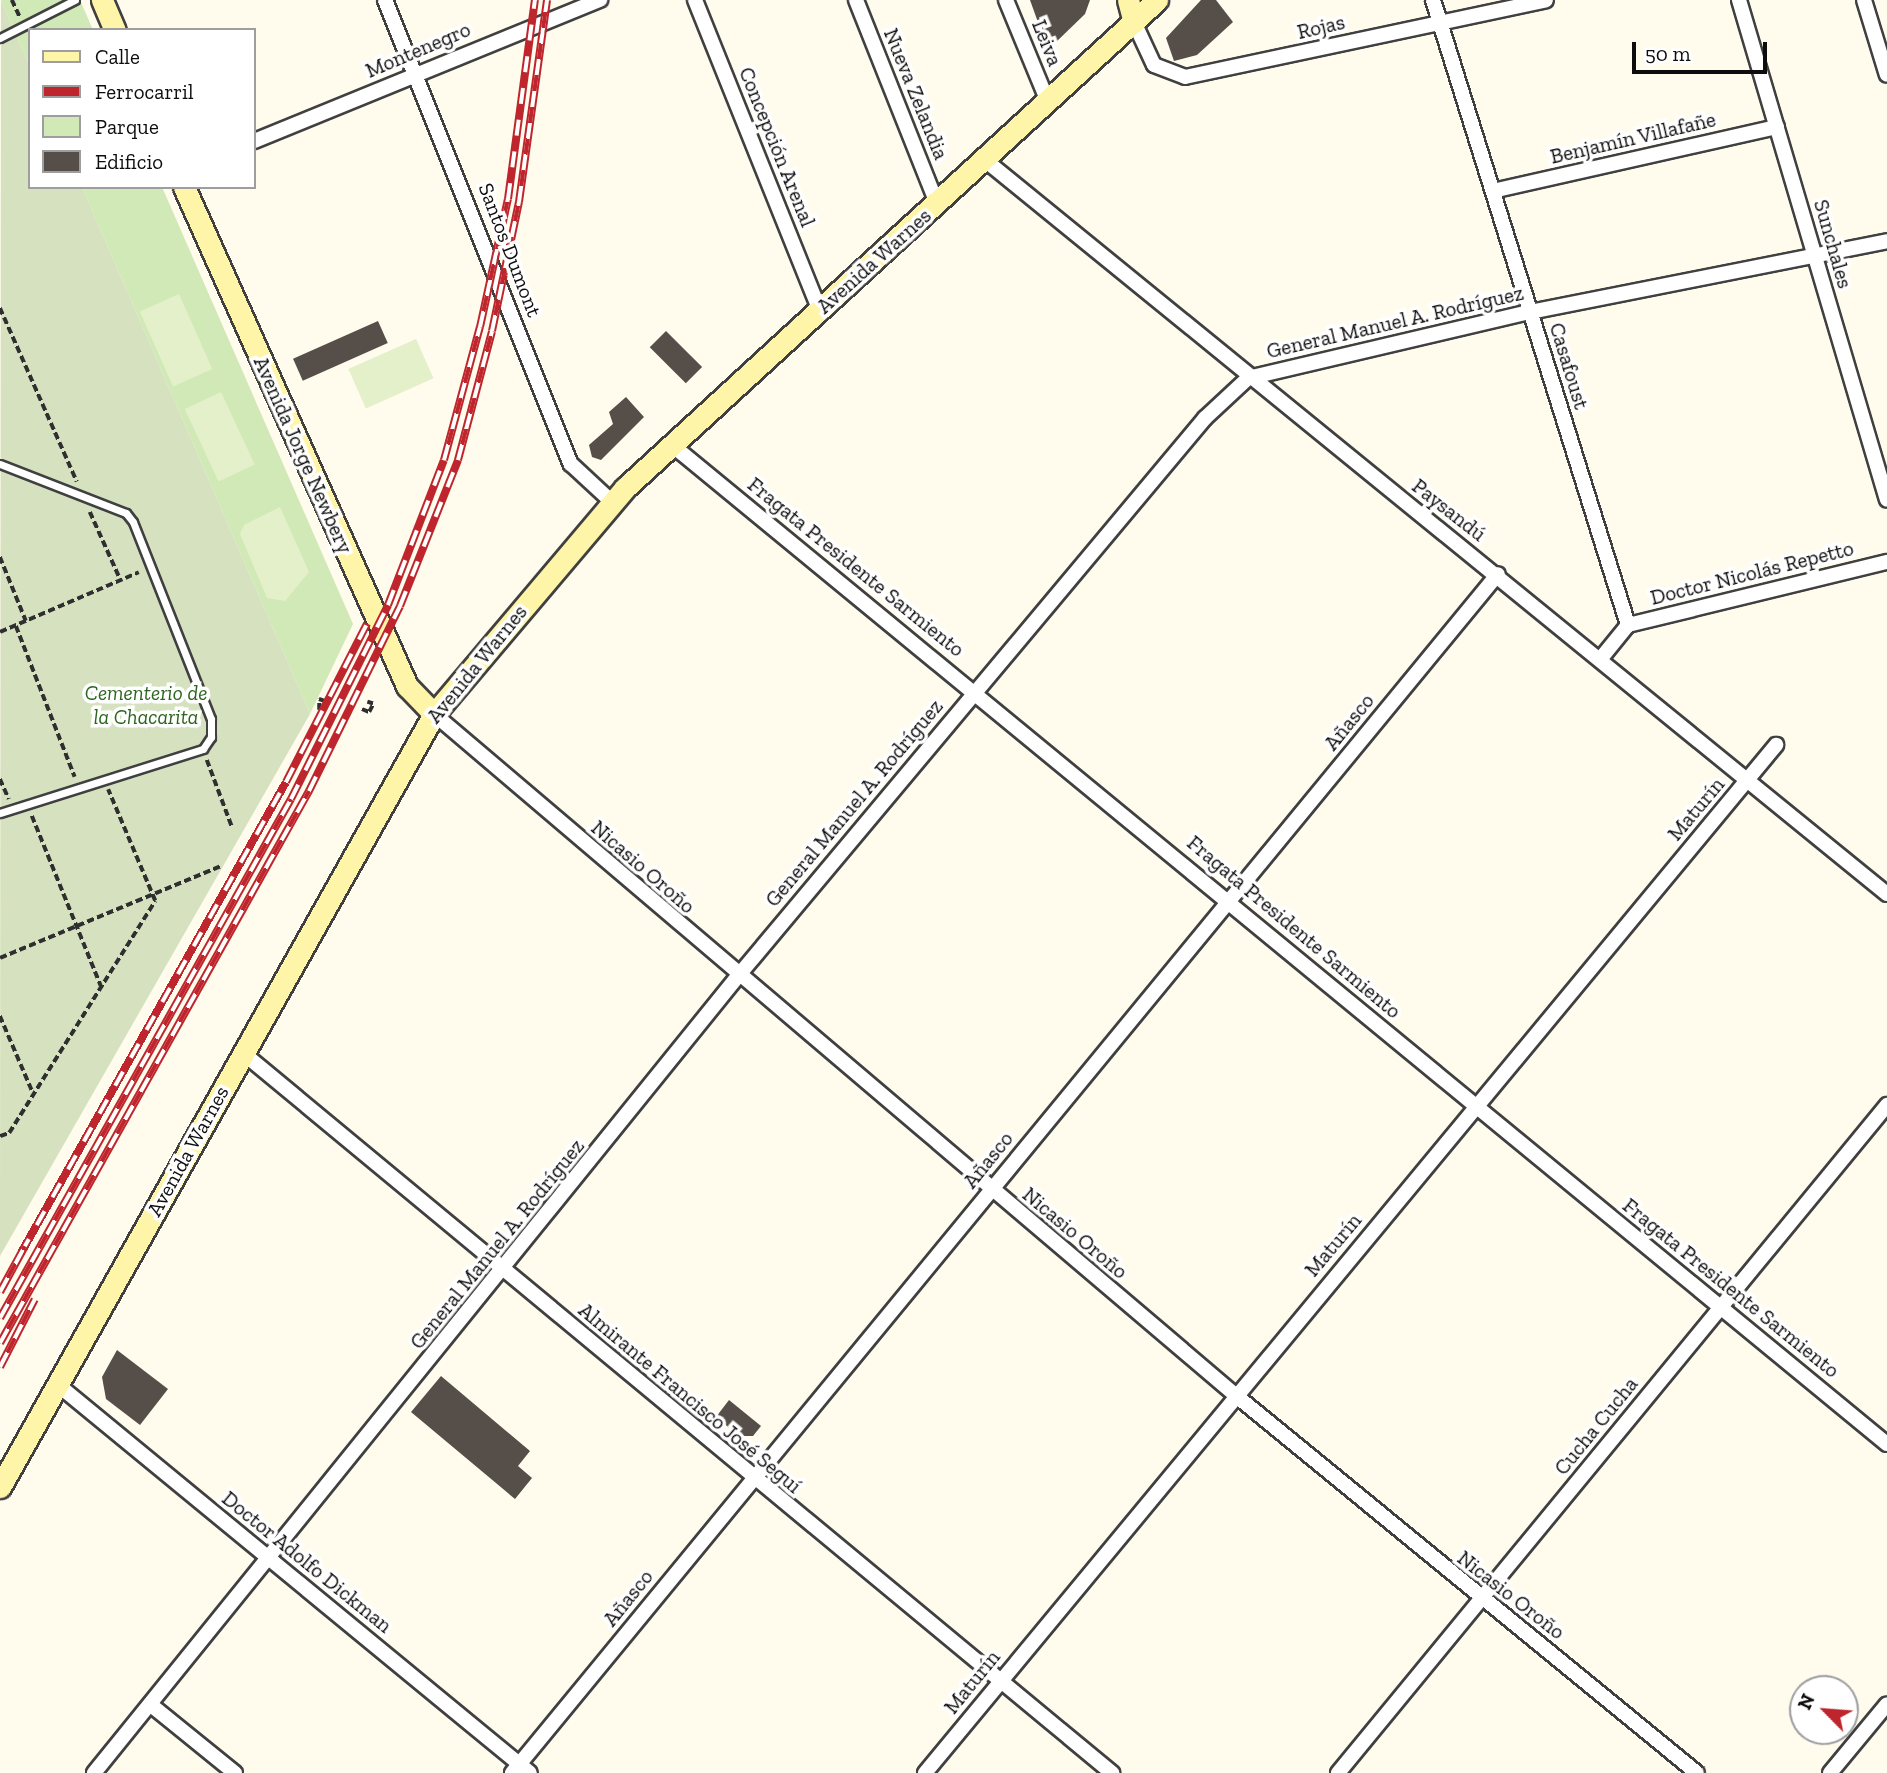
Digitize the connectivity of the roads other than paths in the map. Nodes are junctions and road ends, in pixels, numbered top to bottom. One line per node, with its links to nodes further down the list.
1 (75, 0): 17 (lane)
2 (102, 0): 16 (main road)
3 (385, 0): 18 (street, Santos Dumont)
4 (600, 0): 18 (street, Montenegro)
5 (695, 0): 29 (street, Concepción Arenal)
6 (856, 0): 26 (street, Nueva Zelandia)
7 (1006, 0): 20 (street, Leiva)
8 (1128, 0): 14 (main road)
9 (1157, 0): 14 (main road, Avenida Warnes)
10 (1433, 0): 15 (street, Casafoust)
11 (1546, 0): 15 (street, Rojas)
12 (1739, 0): 21 (street, Sunchales)
13 (1864, 0): 19 (street)
14 (1134, 22): 15 (street, Rojas); 20 (main road, Avenida Warnes)
15 (1439, 22): 25 (street, Casafoust)
16 (114, 28)
17 (0, 38)
18 (416, 74): 22 (street, Montenegro); 35 (street, Santos Dumont)
19 (1887, 75)
20 (1048, 102): 23 (main road, Avenida Warnes)
21 (1777, 128): 25 (street, Benjamín Villafañe); 28 (street, Sunchales)
22 (256, 140)
23 (985, 160): 26 (main road, Avenida Warnes); 31 (street, Paysandú)
24 (185, 189): 41 (main road, Avenida Jorge Newbery)
25 (1497, 190): 30 (street, Casafoust)
26 (937, 204): 29 (main road, Avenida Warnes)
27 (1887, 241): 28 (street, General Manuel A. Rodríguez)
28 (1815, 256): 30 (street, General Manuel A. Rodríguez); 34 (street, Sunchales)
29 (820, 311): 32 (main road, Avenida Warnes)
30 (1530, 312): 31 (street, General Manuel A. Rodríguez); 38 (street, Casafoust)
31 (1248, 378): 37 (street, Paysandú); 40 (street, General Manuel A. Rodríguez)
32 (672, 445): 35 (main road, Avenida Warnes); 40 (street, Fragata Presidente Sarmiento)
33 (0, 464): 44 (lane)
34 (1887, 500)
35 (612, 502): 41 (main road, Avenida Warnes)
36 (1887, 562): 38 (street, Doctor Nicolás Repetto)
37 (1498, 575): 39 (street, Paysandú); 46 (street, Añasco)
38 (1628, 625): 39 (street)
39 (1602, 657): 43 (street, Paysandú)
40 (975, 691): 46 (street, Fragata Presidente Sarmiento); 47 (street, General Manuel A. Rodríguez)
41 (434, 714): 47 (street, Nicasio Oroño); 48 (main road, Avenida Warnes)
42 (1776, 745): 43 (street, Maturín)
43 (1749, 778): 45 (street, Paysandú); 50 (street, Maturín)
44 (0, 813)
45 (1887, 894)
46 (1230, 900): 50 (street, Fragata Presidente Sarmiento); 51 (street, Añasco)
47 (738, 976): 51 (street, Nicasio Oroño); 52 (street, General Manuel A. Rodríguez)
48 (243, 1053): 52 (street, Almirante Francisco José Seguí); 54 (main road, Avenida Warnes)
49 (1887, 1105): 53 (street, Cucha Cucha)
50 (1476, 1107): 53 (street, Fragata Presidente Sarmiento); 55 (street, Maturín)
51 (990, 1190): 55 (street, Nicasio Oroño); 57 (street, Añasco)
52 (505, 1268): 57 (street, Almirante Francisco José Seguí); 59 (street, General Manuel A. Rodríguez)
53 (1719, 1307): 56 (street, Fragata Presidente Sarmiento); 60 (street, Cucha Cucha)
54 (57, 1384): 58 (main road, Avenida Warnes); 59 (street, Doctor Adolfo Dickman)
55 (1234, 1394): 60 (street, Nicasio Oroño); 61 (street, Maturín)
56 (1887, 1444)
57 (752, 1479): 61 (street, Almirante Francisco José Seguí); 64 (street, Añasco)
58 (0, 1487)
59 (272, 1561): 63 (street, General Manuel A. Rodríguez); 64 (street, Doctor Adolfo Dickman)
60 (1484, 1599): 69 (street, Cucha Cucha); 70 (street, Nicasio Oroño)
61 (1001, 1680): 67 (street, Maturín); 68 (street, Almirante Francisco José Seguí)
62 (1887, 1704): 71 (street)
63 (151, 1705): 65 (street, General Manuel A. Rodríguez); 66 (street)
64 (520, 1770)
65 (94, 1773)
66 (235, 1773)
67 (925, 1773)
68 (1112, 1773)
69 (1338, 1773)
70 (1698, 1773)
71 (1830, 1773)

